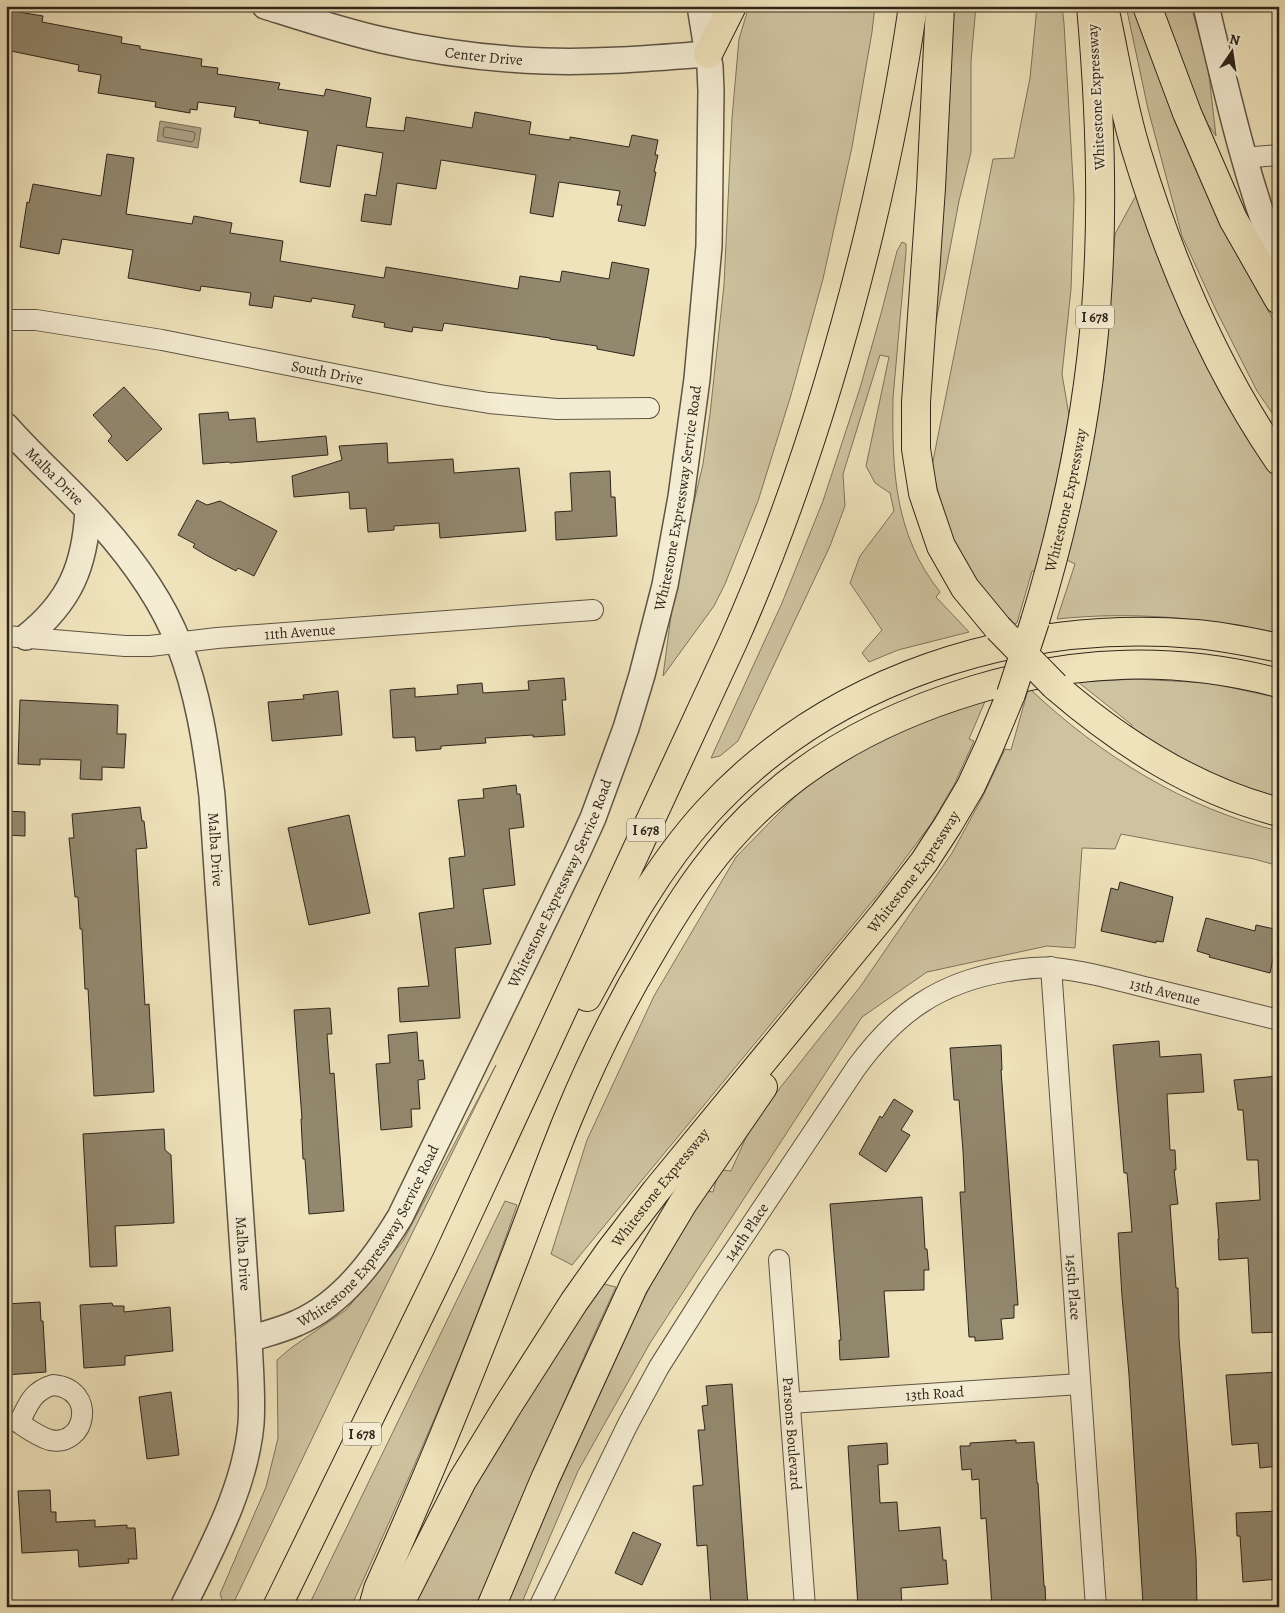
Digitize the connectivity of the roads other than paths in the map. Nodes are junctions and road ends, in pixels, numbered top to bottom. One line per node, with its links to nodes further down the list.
1 (265, 6): 10 (street, Center Drive)
2 (700, 6): 10 (street)
3 (732, 6): 10 (highway)
4 (913, 6): 30 (highway, I 678)
5 (940, 6): 25 (highway, bridge)
6 (1091, 6): 26 (highway, Whitestone Expressway / I 678, bridge)
7 (1103, 6): 18 (highway)
8 (1147, 6): 14 (highway)
9 (1206, 6): 12 (street)
10 (708, 54): 31 (street, Whitestone Expressway Service Road)
11 (1279, 156): 12 (street)
12 (1243, 158): 13 (street)
13 (1279, 263)
14 (1279, 300)
15 (6, 320): 16 (street, South Drive)
16 (649, 408)
17 (6, 426): 19 (street, Malba Drive)
18 (1279, 461)
19 (88, 510): 21 (street); 22 (street, Malba Drive)
20 (594, 610): 22 (street, 11th Avenue)
21 (16, 637): 22 (street, 11th Avenue)
22 (179, 643): 31 (street, Malba Drive)
23 (1279, 648): 30 (highway)
24 (1279, 683): 36 (highway)
25 (1279, 812)
26 (884, 915): 37 (highway, Whitestone Expressway / I 678); 38 (highway)
27 (1052, 968): 28 (street, 13th Avenue); 32 (street, 145th Place); 39 (street, 144th Place)
28 (1279, 1020)
29 (779, 1260): 33 (street, Parsons Boulevard)
30 (446, 1261): 35 (highway, I 678)
31 (249, 1339): 34 (street)
32 (1080, 1384): 33 (street, 13th Road); 41 (street, 145th Place)
33 (790, 1403): 40 (street, Parsons Boulevard)
34 (183, 1607)
35 (277, 1607)
36 (373, 1607)
37 (398, 1607)
38 (491, 1607)
39 (539, 1607)
40 (805, 1607)
41 (1096, 1607)

